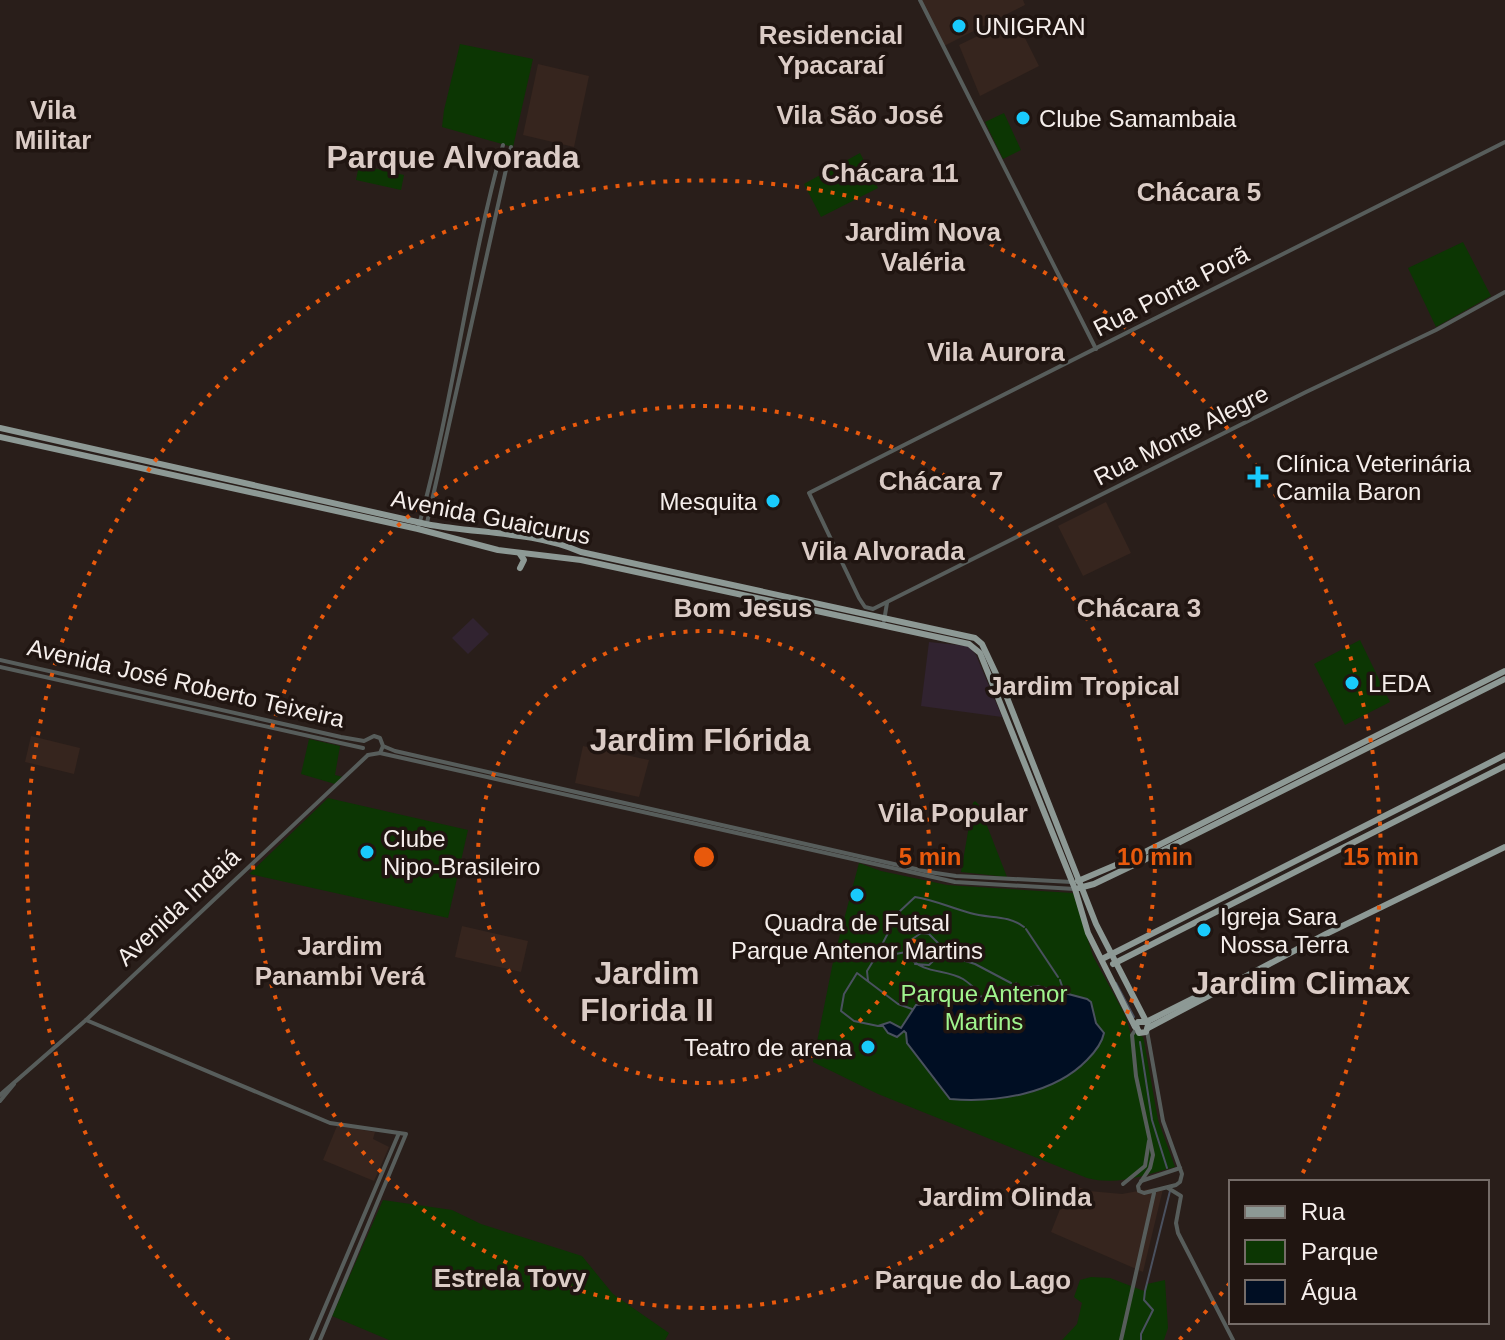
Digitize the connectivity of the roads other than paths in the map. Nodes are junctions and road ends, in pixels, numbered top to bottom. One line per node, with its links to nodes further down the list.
1 (920, 0): 6 (street)
2 (1505, 142): 6 (street, Rua Ponta Porã)
3 (503, 145): 9 (street)
4 (511, 147): 9 (street)
5 (1505, 292): 17 (street, Rua Monte Alegre)
6 (1096, 349): 16 (street, Rua Ponta Porã)
7 (0, 428): 9 (main road, Avenida Guaicurus)
8 (0, 437): 9 (main road, Avenida Guaicurus)
9 (422, 527): 10 (main road, Avenida Guaicurus); 12 (main road, Avenida Guaicurus)
10 (500, 533): 11 (main road, Avenida Guaicurus); 12 (main road)
11 (566, 546): 14 (main road); 18 (main road, Avenida Guaicurus)
12 (498, 550): 13 (main road, Avenida Guaicurus)
13 (520, 554): 14 (main road, Avenida Guaicurus); 15 (main road)
14 (561, 559): 19 (main road, Avenida Guaicurus)
15 (520, 568)
16 (859, 598): 17 (street); 18 (street)
17 (887, 603): 19 (street)
18 (849, 612): 19 (main road, Avenida Guaicurus)
19 (884, 622): 33 (main road, Avenida Guaicurus); 33 (main road, Avenida Guaicurus)
20 (0, 660): 24 (street, Avenida José Roberto Teixeira)
21 (0, 667): 26 (street, Avenida José Roberto Teixeira)
22 (1505, 671): 33 (main road)
23 (1505, 679): 33 (main road)
24 (364, 741): 25 (street, Avenida José Roberto Teixeira); 26 (street, Avenida José Roberto Teixeira)
25 (383, 746): 27 (street); 30 (street, Avenida José Roberto Teixeira)
26 (363, 748): 28 (street, Avenida José Roberto Teixeira)
27 (380, 753): 28 (street, Avenida José Roberto Teixeira); 30 (street, Avenida José Roberto Teixeira)
28 (368, 755): 38 (street, Avenida Indaiá)
29 (1505, 755): 34 (main road)
30 (410, 757): 33 (street, Avenida José Roberto Teixeira)
31 (1505, 766): 36 (main road)
32 (1505, 847): 39 (main road)
33 (1077, 885): 34 (main road); 35 (main road)
34 (1111, 954): 35 (main road); 36 (main road)
35 (1102, 959): 37 (main road)
36 (1115, 962): 37 (main road); 39 (main road)
37 (1106, 967): 40 (main road)
38 (86, 1020): 41 (street, Avenida Indaiá); 42 (street)
39 (1146, 1026): 40 (main road); 44 (street)
40 (1136, 1028): 43 (street)
41 (0, 1098)
42 (399, 1133): 49 (street); 50 (street)
43 (1149, 1138): 45 (street); 46 (street)
44 (1180, 1168): 45 (street); 47 (street)
45 (1141, 1181): 48 (street)
46 (1123, 1184)
47 (1166, 1188): 48 (street); 52 (street)
48 (1154, 1193): 51 (street)
49 (311, 1340)
50 (320, 1340)
51 (1121, 1340)
52 (1233, 1340)

